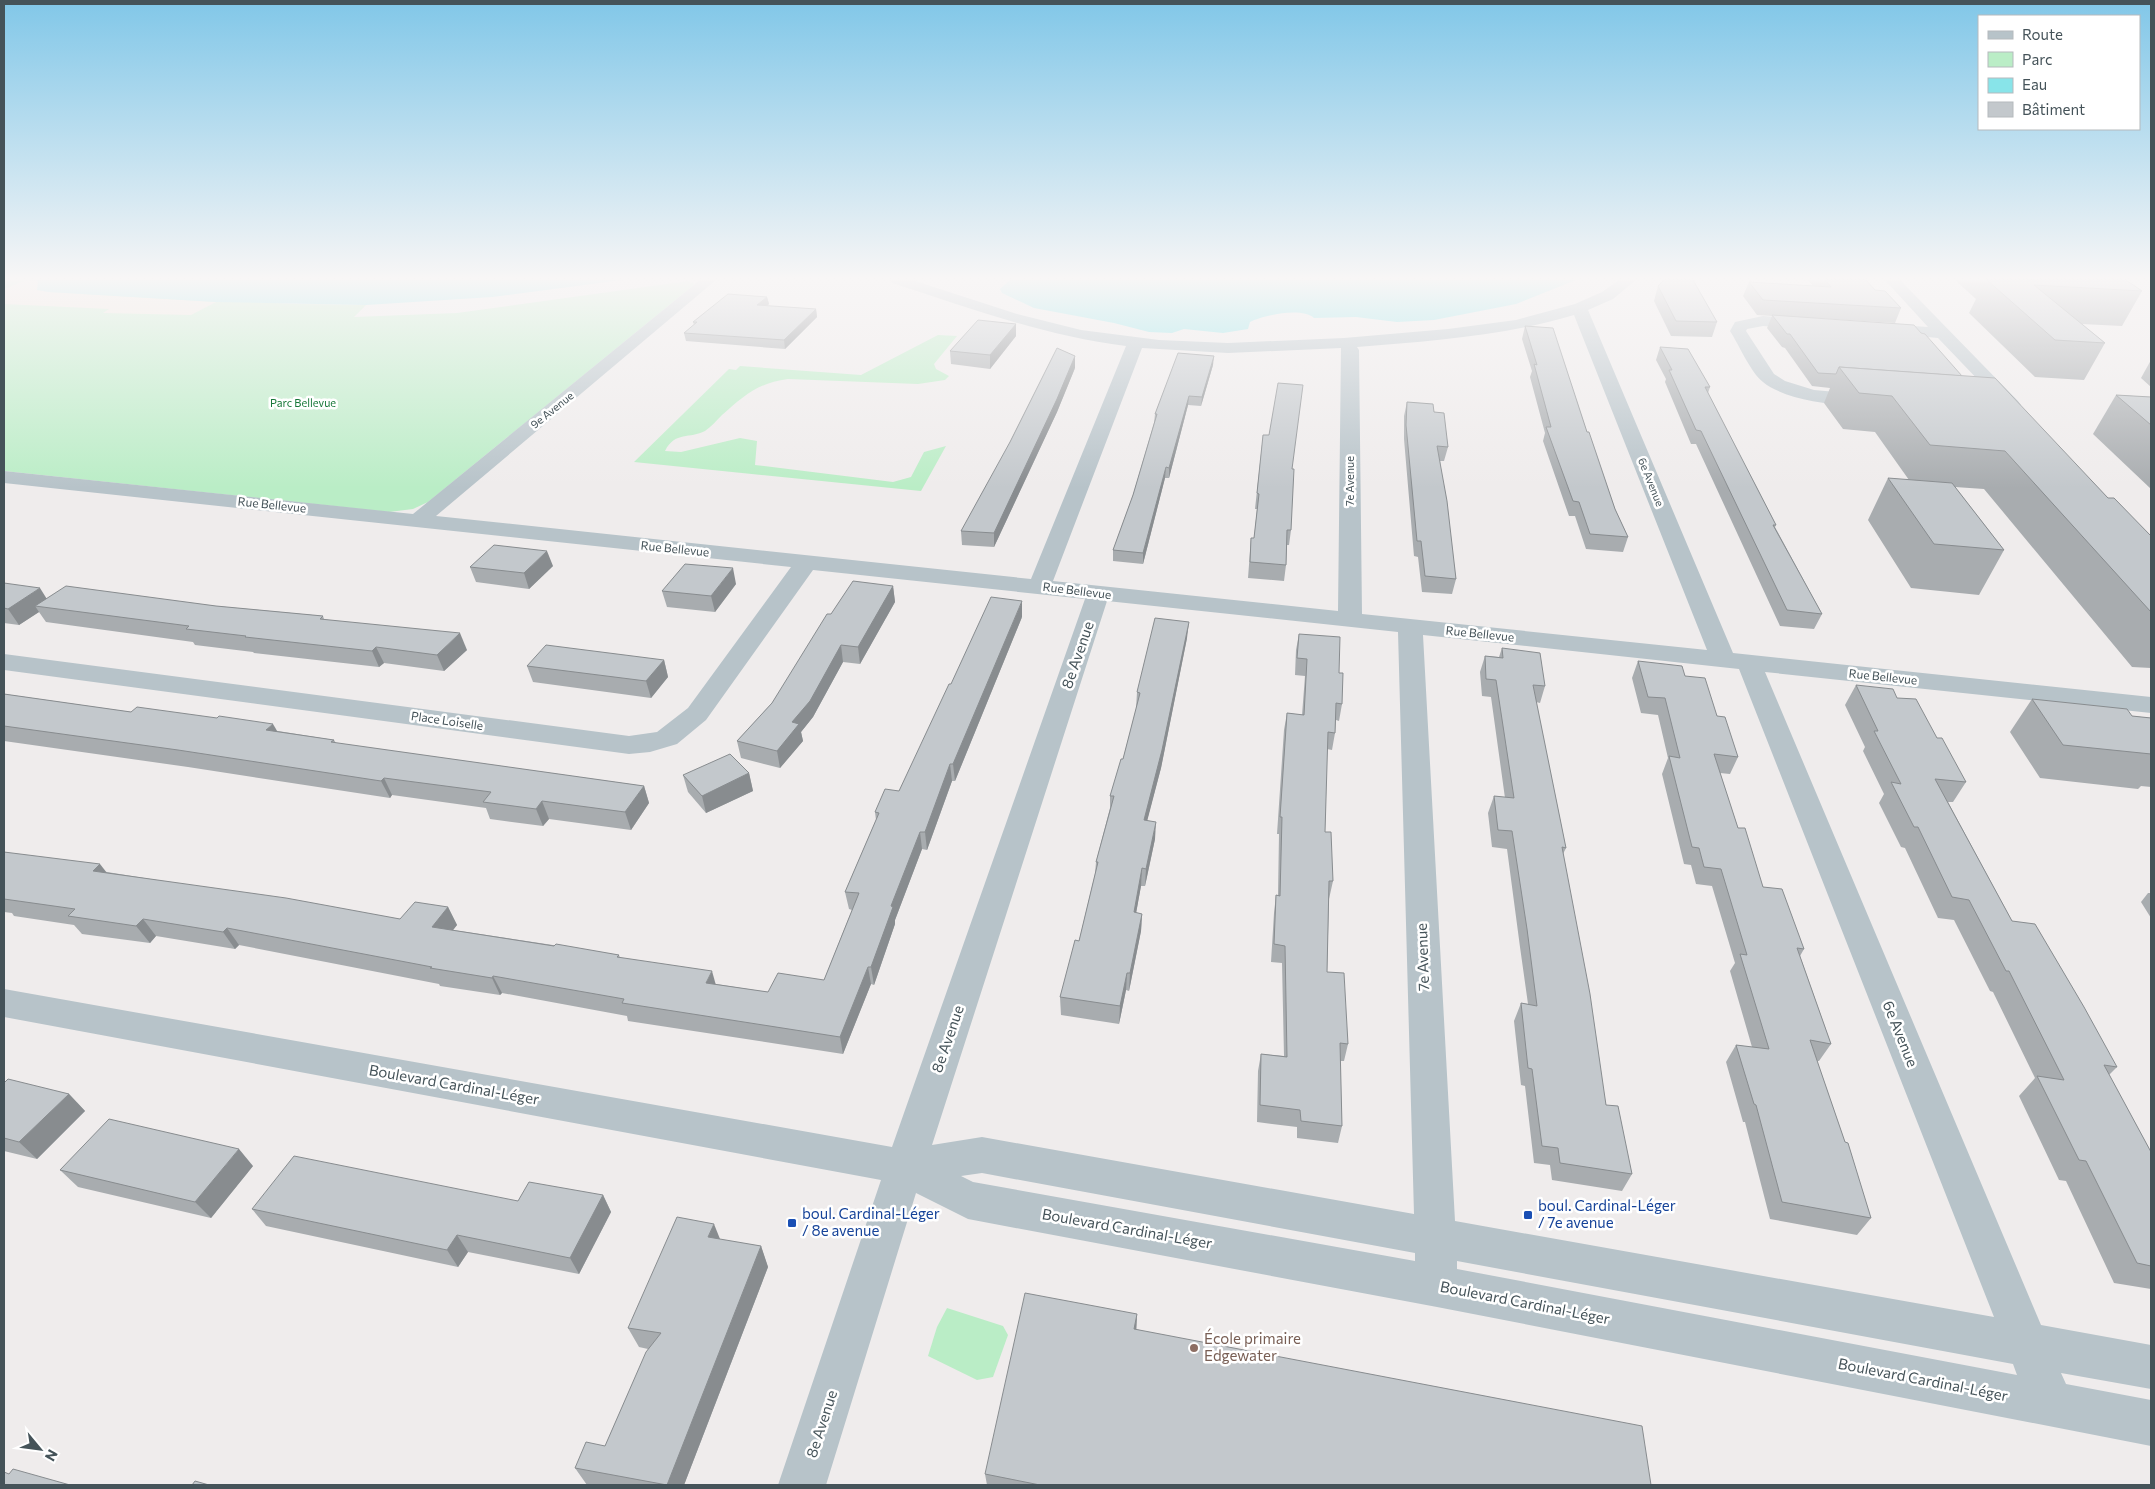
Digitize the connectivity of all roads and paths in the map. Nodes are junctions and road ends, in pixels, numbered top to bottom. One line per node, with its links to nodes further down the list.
1 (624, 349): 10 (street, 9e Avenue)
2 (1132, 349): 12 (street)
3 (1351, 349): 14 (street, 7e Avenue)
4 (1598, 349): 16 (street, 6e Avenue)
5 (1750, 349): 7 (street)
6 (1959, 349): 8 (street)
7 (1882, 400)
8 (1988, 408)
9 (4, 477): 10 (street, Rue Bellevue)
10 (418, 521): 11 (street, Rue Bellevue)
11 (806, 563): 12 (street, Rue Bellevue); 17 (street, Place Loiselle)
12 (1038, 587): 13 (street, Rue Bellevue)
13 (1098, 594): 14 (street, Rue Bellevue); 20 (street, 8e Avenue)
14 (1350, 620): 15 (street, Rue Bellevue)
15 (1410, 627): 16 (street, Rue Bellevue); 21 (street, 7e Avenue)
16 (1736, 661): 18 (street, Rue Bellevue); 23 (street, 6e Avenue)
17 (4, 662)
18 (2151, 706)
19 (4, 1003): 20 (street, Boulevard Cardinal-Léger)
20 (905, 1167): 21 (street, Boulevard Cardinal-Léger); 22 (street, Boulevard Cardinal-Léger); 27 (street, 8e Avenue)
21 (1434, 1238): 22 (street, 7e Avenue); 23 (street, Boulevard Cardinal-Léger)
22 (1437, 1286): 25 (street, Boulevard Cardinal-Léger)
23 (2028, 1346): 24 (street, Boulevard Cardinal-Léger); 25 (street, 6e Avenue)
24 (2151, 1367)
25 (2052, 1404): 26 (street, Boulevard Cardinal-Léger)
26 (2151, 1423)
27 (802, 1485)

